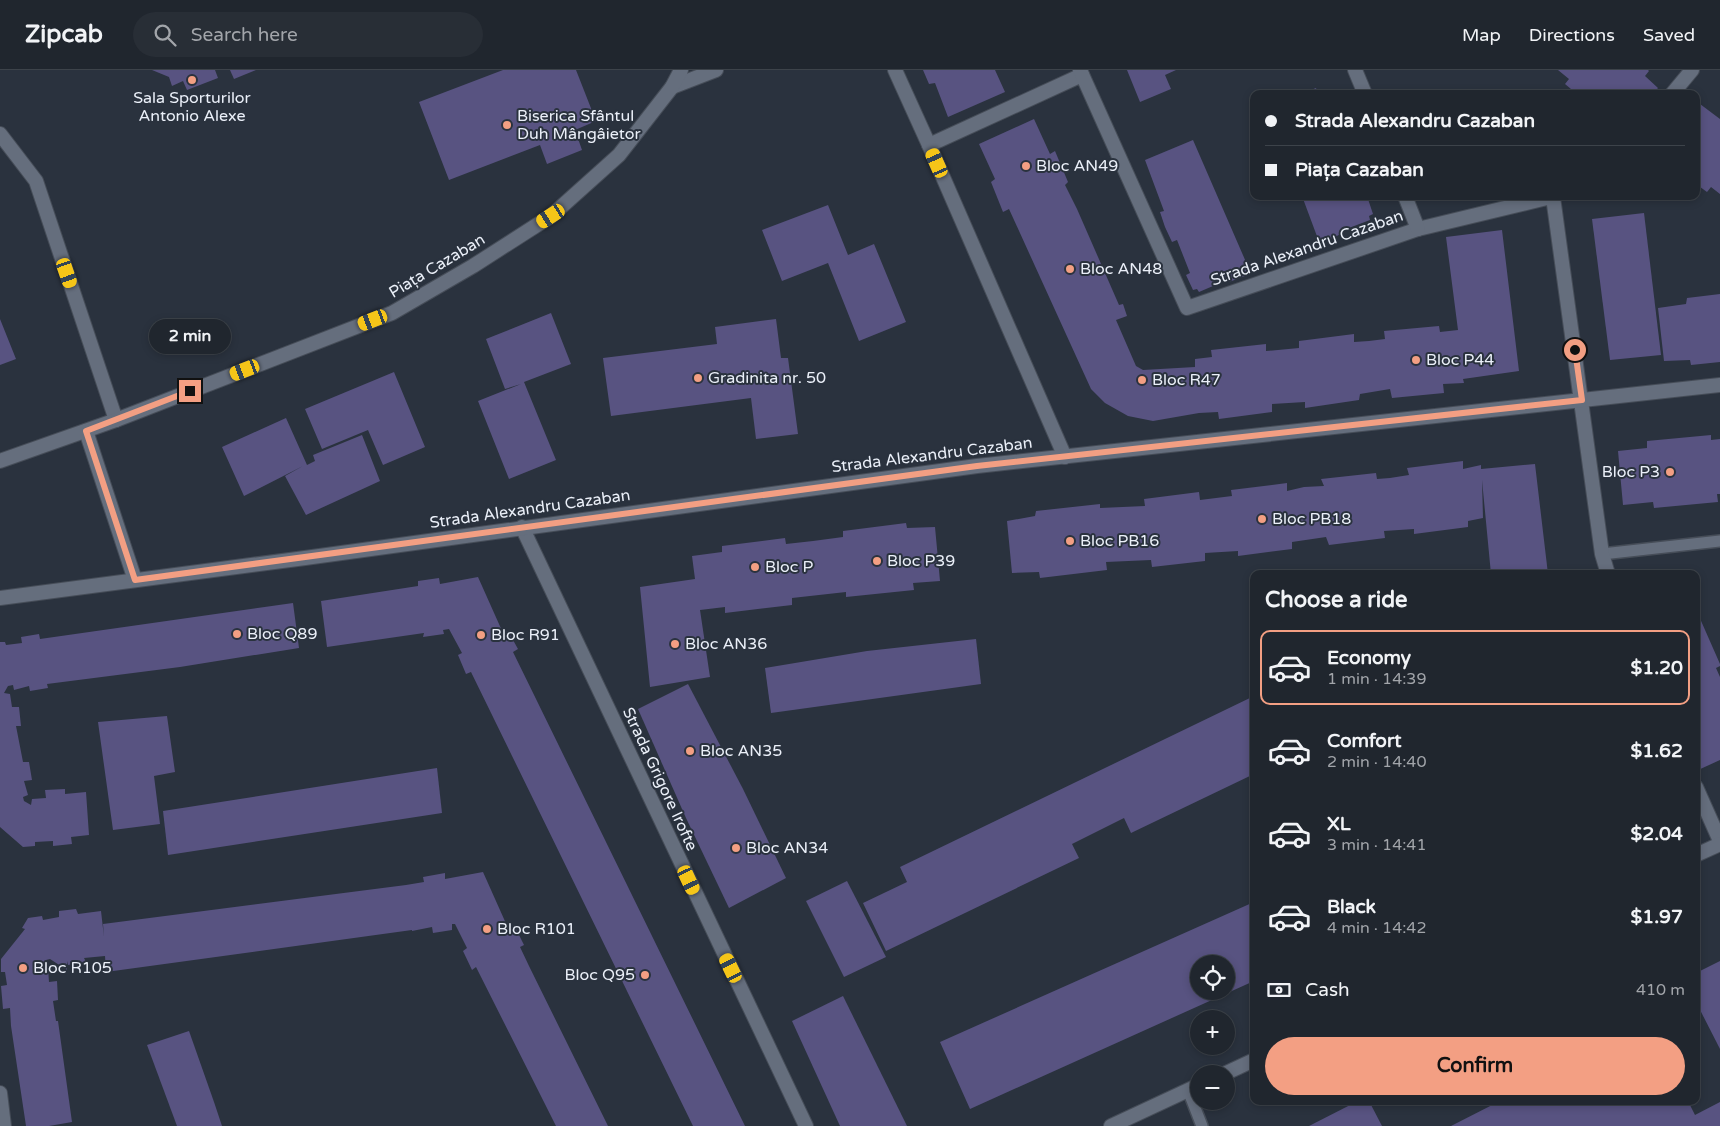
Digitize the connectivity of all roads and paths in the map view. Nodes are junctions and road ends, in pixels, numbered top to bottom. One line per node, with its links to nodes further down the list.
1 (681, 70): 7 (street)
2 (716, 70): 7 (street)
3 (895, 70): 11 (street, Strada Alexandru Cazaban)
4 (1355, 70): 8 (street)
5 (1692, 70): 9 (street)
6 (1081, 72): 11 (street); 15 (street, Strada Alexandru Cazaban)
7 (672, 87): 18 (street, Piața Cazaban)
8 (1363, 90)
9 (1675, 90)
10 (0, 134): 18 (street)
11 (929, 144): 20 (street, Strada Alexandru Cazaban)
12 (1407, 200): 15 (street)
13 (1541, 200): 15 (street, Strada Alexandru Cazaban)
14 (1554, 200): 17 (street, Strada Alexandru Cazaban)
15 (1418, 229)
16 (1720, 385): 17 (street, Strada Alexandru Cazaban)
17 (1582, 400): 20 (street, Strada Alexandru Cazaban); 24 (street, Strada Alexandru Cazaban)
18 (116, 420): 19 (street, Piața Cazaban)
19 (86, 431): 21 (street); 26 (street)
20 (1065, 457): 22 (street, Strada Alexandru Cazaban)
21 (0, 461)
22 (522, 528): 26 (street, Strada Alexandru Cazaban); 37 (street, Strada Grigore Irofte)
23 (1720, 541): 24 (lane)
24 (1602, 554): 25 (street, Strada Alexandru Cazaban)
25 (1607, 570)
26 (135, 580): 27 (street, Strada Alexandru Cazaban)
27 (0, 598)
28 (1700, 796): 29 (street)
29 (1720, 843): 30 (street)
30 (1700, 853)
31 (1250, 1062): 32 (street)
32 (1235, 1069)
33 (1190, 1089): 38 (street)
34 (0, 1093): 36 (street)
35 (1198, 1110): 39 (lane)
36 (4, 1126)
37 (806, 1126)
38 (1111, 1126)
39 (1202, 1126)

